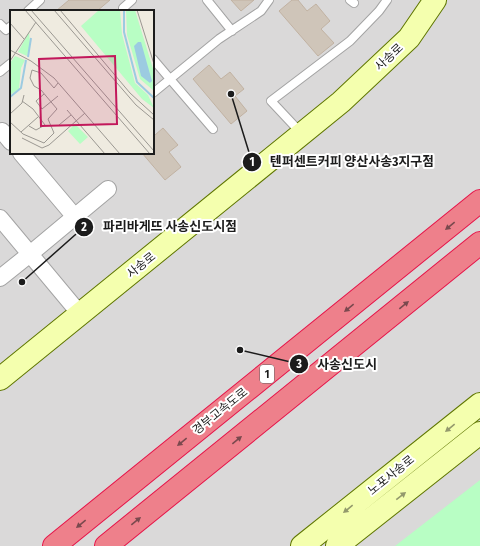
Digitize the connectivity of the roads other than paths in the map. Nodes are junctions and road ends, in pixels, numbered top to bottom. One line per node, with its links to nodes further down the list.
1 (40, 0): 7 (lane)
2 (132, 0): 8 (lane)
3 (207, 0): 11 (lane)
4 (269, 0): 11 (lane)
5 (387, 0): 18 (lane)
6 (435, 0): 18 (main road, 사송로)
7 (29, 10)
8 (123, 10)
9 (0, 24): 10 (lane)
10 (10, 27)
11 (232, 31): 15 (lane)
12 (154, 60): 15 (lane)
13 (10, 64): 14 (lane)
14 (0, 72)
15 (170, 79): 16 (lane); 17 (lane)
16 (154, 92)
17 (213, 129)
18 (302, 133): 27 (main road, 사송로)
19 (22, 154): 22 (street)
20 (108, 189): 22 (street)
21 (480, 201): 31 (highway, 경부고속도로 / 1, one-way to 31)
22 (75, 217): 25 (street)
23 (0, 218): 25 (street)
24 (480, 243): 32 (highway, one-way to 24)
25 (30, 254): 26 (street); 27 (street)
26 (0, 278)
27 (80, 314): 28 (main road, 사송로)
28 (0, 379)
29 (480, 404): 33 (main road, 노포사송로, one-way to 33)
30 (480, 433): 34 (main road, 노포사송로, one-way to 30)
31 (54, 546)
32 (106, 546)
33 (302, 546)
34 (337, 546)

